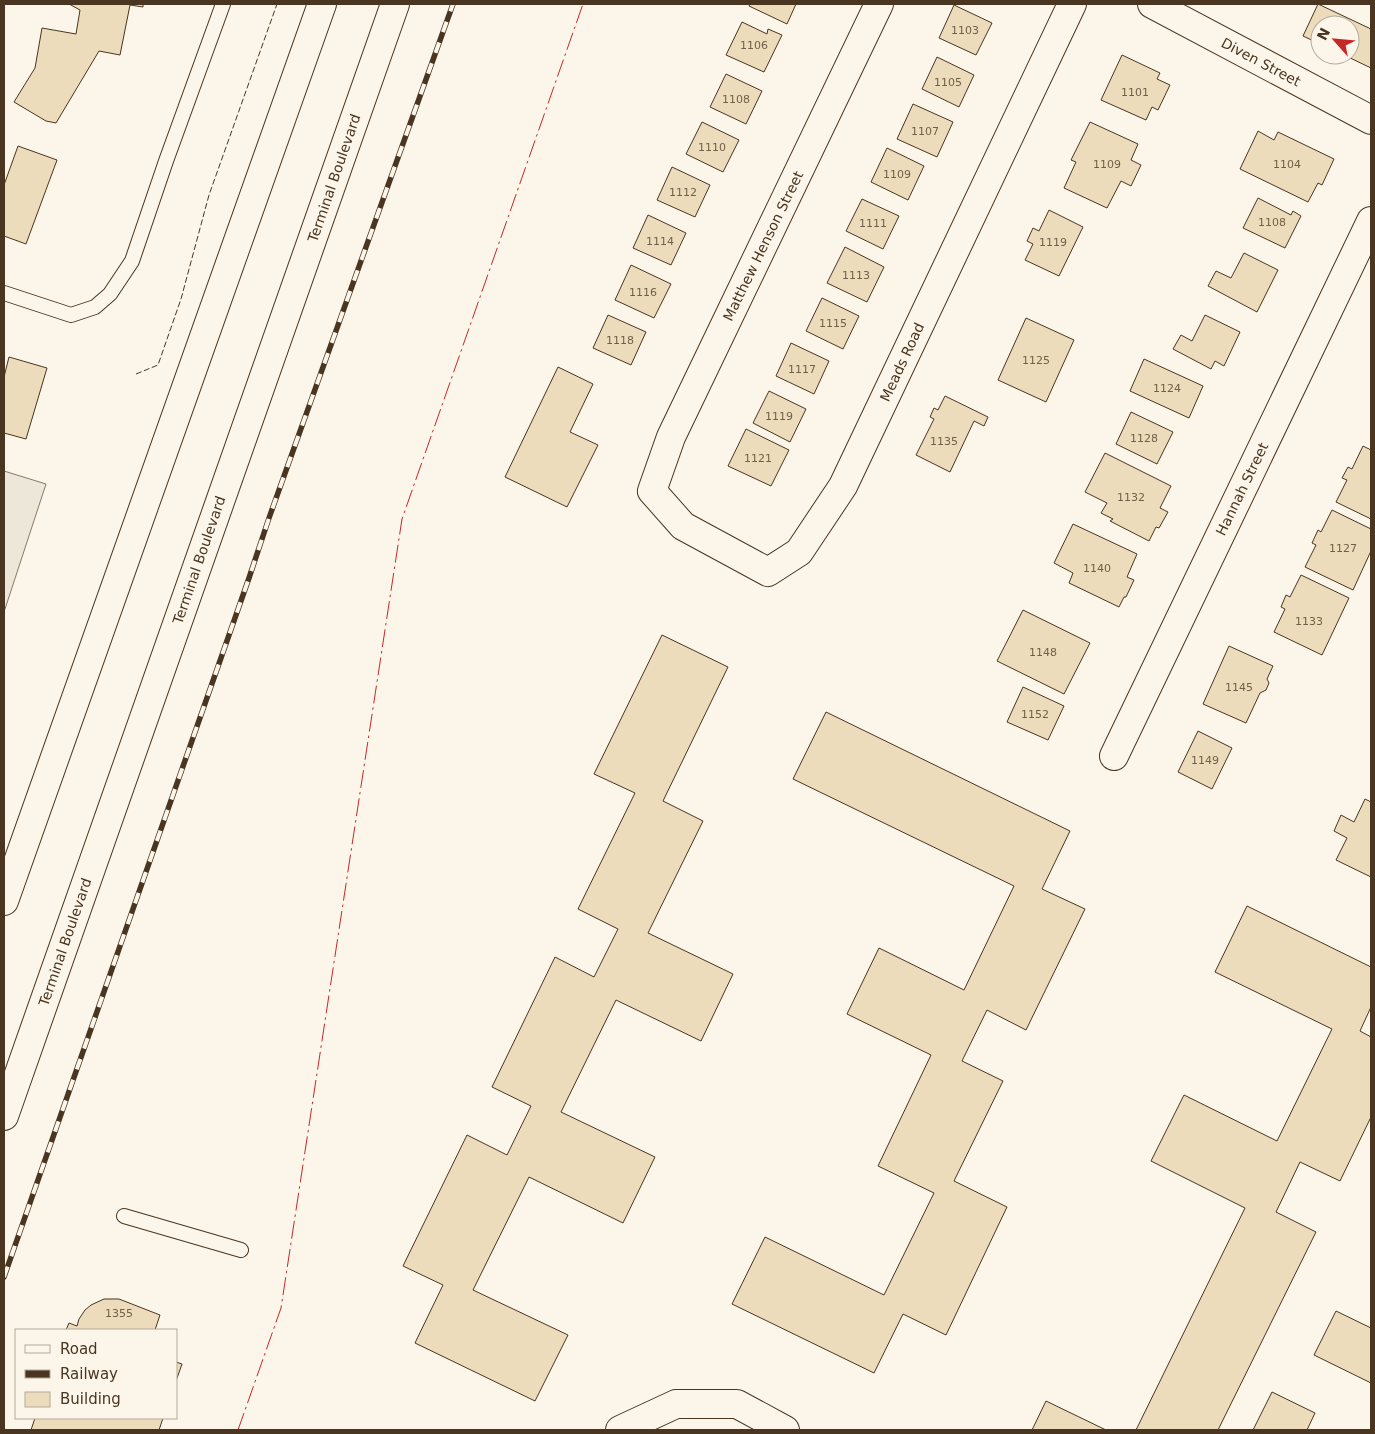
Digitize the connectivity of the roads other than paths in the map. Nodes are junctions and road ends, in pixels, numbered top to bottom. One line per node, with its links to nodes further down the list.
1 (223, 4): 9 (lane)
2 (322, 4): 12 (main road)
3 (395, 4): 13 (main road, Terminal Boulevard)
4 (880, 4): 10 (main road, Matthew Henson Street)
5 (1072, 4): 10 (main road, Meads Road)
6 (1152, 4): 7 (main road, Diven Street)
7 (1371, 120)
8 (1371, 221): 11 (main road, Hannah Street)
9 (4, 293)
10 (652, 491)
11 (1114, 756)
12 (4, 901)
13 (4, 1116)
14 (124, 1216): 15 (lane)
15 (241, 1250)
16 (620, 1430): 17 (main road)
17 (785, 1430)

